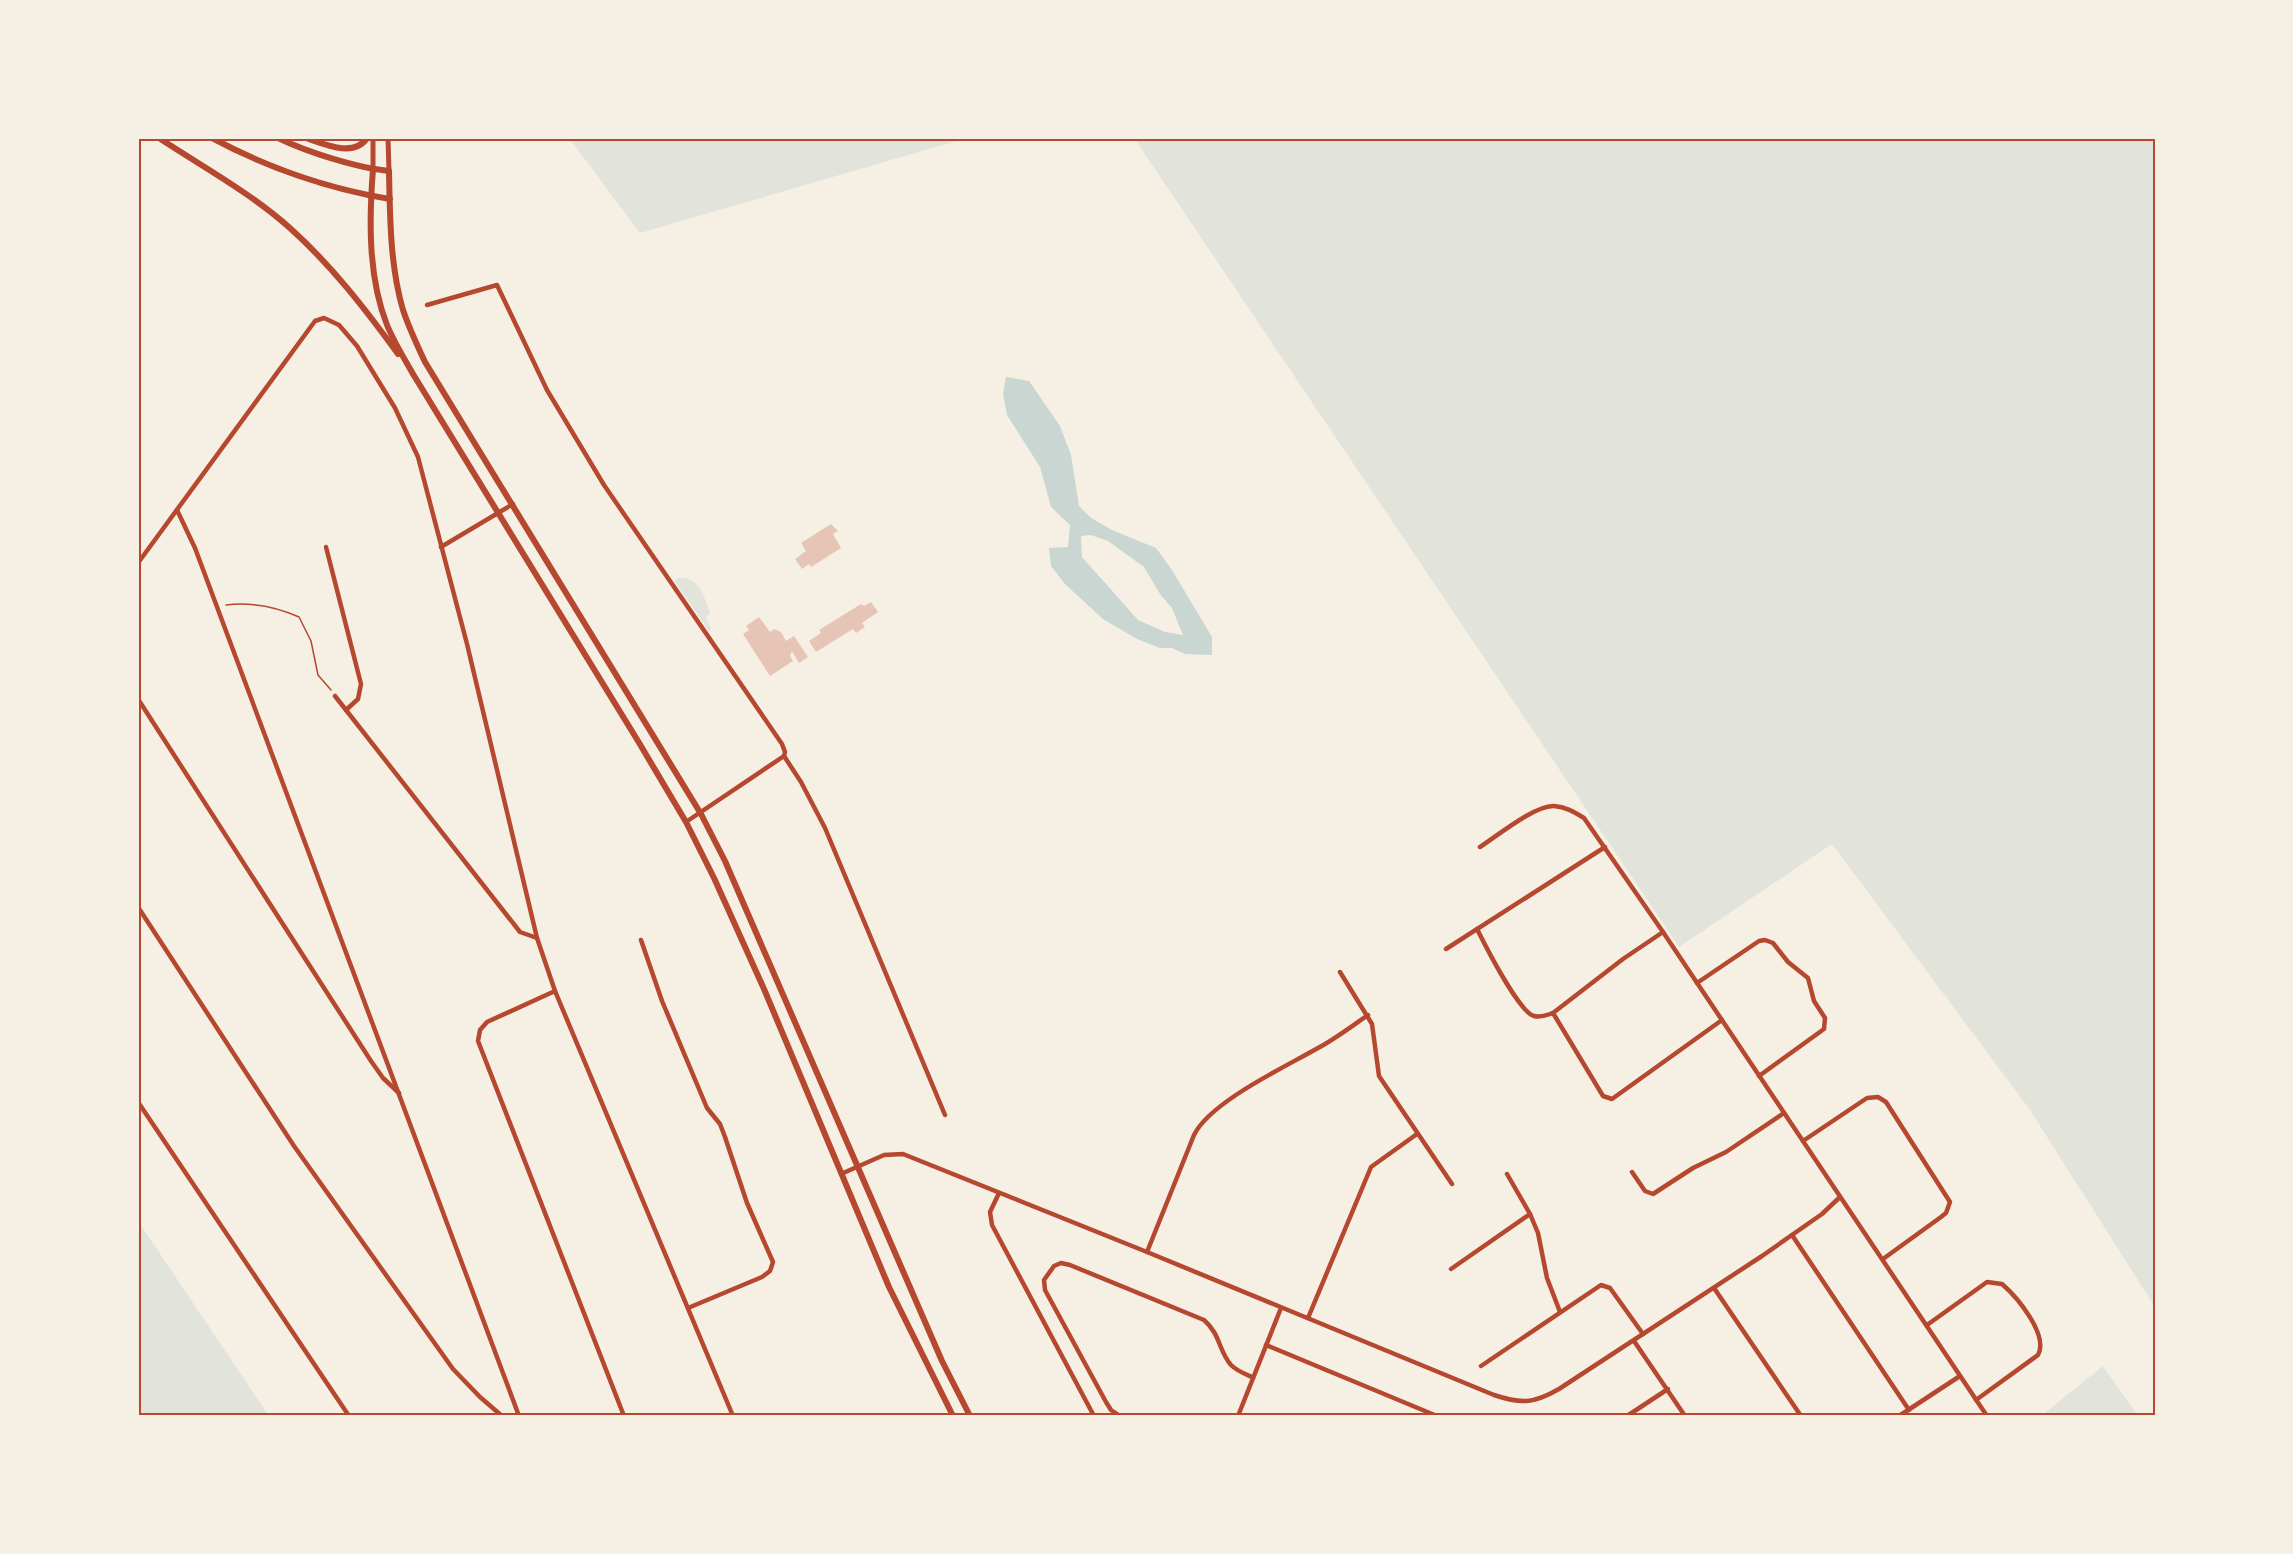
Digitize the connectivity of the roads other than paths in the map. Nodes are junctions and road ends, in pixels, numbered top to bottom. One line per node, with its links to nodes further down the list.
1 (159, 138): 13 (main road)
2 (212, 138): 10 (main road)
3 (278, 138): 8 (main road)
4 (306, 138): 5 (main road)
5 (367, 138)
6 (373, 138): 8 (street)
7 (388, 138): 9 (street)
8 (373, 170): 9 (main road); 10 (main road)
9 (389, 171): 11 (main road)
10 (371, 196): 11 (main road); 13 (main road)
11 (390, 199): 14 (main road)
12 (427, 305): 23 (street)
13 (412, 374): 16 (main road)
14 (513, 504): 16 (street); 24 (main road)
15 (177, 510): 18 (street); 19 (street); 41 (street)
16 (499, 514): 18 (street); 25 (main road)
17 (326, 547): 22 (street)
18 (441, 547): 31 (street)
19 (138, 563)
20 (335, 696): 22 (street)
21 (138, 699): 41 (street)
22 (346, 710): 31 (street)
23 (784, 756): 24 (street); 44 (street)
24 (701, 814): 25 (street); 47 (main road)
25 (686, 822): 49 (main road)
26 (1480, 847): 27 (street)
27 (1605, 847): 29 (street); 30 (street)
28 (138, 907): 75 (street)
29 (1477, 929): 33 (street); 37 (street)
30 (1663, 932): 35 (street); 37 (street)
31 (537, 938): 36 (street)
32 (640, 940): 60 (street)
33 (1446, 949)
34 (1340, 972): 38 (street)
35 (1697, 983): 39 (street); 40 (street)
36 (555, 991): 60 (street); 77 (street)
37 (1553, 1013): 39 (street)
38 (1368, 1015): 45 (street); 56 (street)
39 (1722, 1020): 40 (street)
40 (1759, 1076): 43 (street)
41 (399, 1093): 76 (street)
42 (138, 1102): 74 (street)
43 (1784, 1113): 46 (street); 48 (street)
44 (945, 1115)
45 (1416, 1134): 51 (street); 63 (street)
46 (1803, 1141): 53 (street); 57 (street)
47 (858, 1165): 49 (street); 52 (street); 80 (main road)
48 (1632, 1172)
49 (841, 1174): 79 (main road)
50 (1507, 1174): 54 (street)
51 (1452, 1184)
52 (999, 1193): 56 (street); 81 (street)
53 (1840, 1197): 55 (street); 57 (street)
54 (1530, 1214): 58 (street); 62 (street)
55 (1792, 1235): 59 (street); 73 (street)
56 (1146, 1251): 61 (street)
57 (1882, 1259): 64 (street)
58 (1451, 1269)
59 (1714, 1288): 65 (street); 87 (street)
60 (688, 1308): 78 (street)
61 (1281, 1308): 63 (street); 67 (street)
62 (1560, 1312): 65 (street); 68 (street)
63 (1308, 1318): 66 (street)
64 (1927, 1326): 69 (street); 72 (street)
65 (1643, 1335): 66 (street)
66 (1634, 1341): 71 (street)
67 (1266, 1345): 70 (street); 84 (street)
68 (1480, 1366)
69 (1960, 1376): 72 (street); 73 (street)
70 (1252, 1377): 82 (street); 83 (street)
71 (1668, 1389): 85 (street); 86 (street)
72 (1976, 1400): 89 (street)
73 (1908, 1410): 88 (street)
74 (349, 1416)
75 (502, 1416)
76 (519, 1416)
77 (624, 1416)
78 (733, 1416)
79 (953, 1416)
80 (970, 1416)
81 (1094, 1416)
82 (1120, 1416)
83 (1238, 1416)
84 (1437, 1416)
85 (1627, 1416)
86 (1685, 1416)
87 (1801, 1416)
88 (1899, 1416)
89 (1987, 1416)

